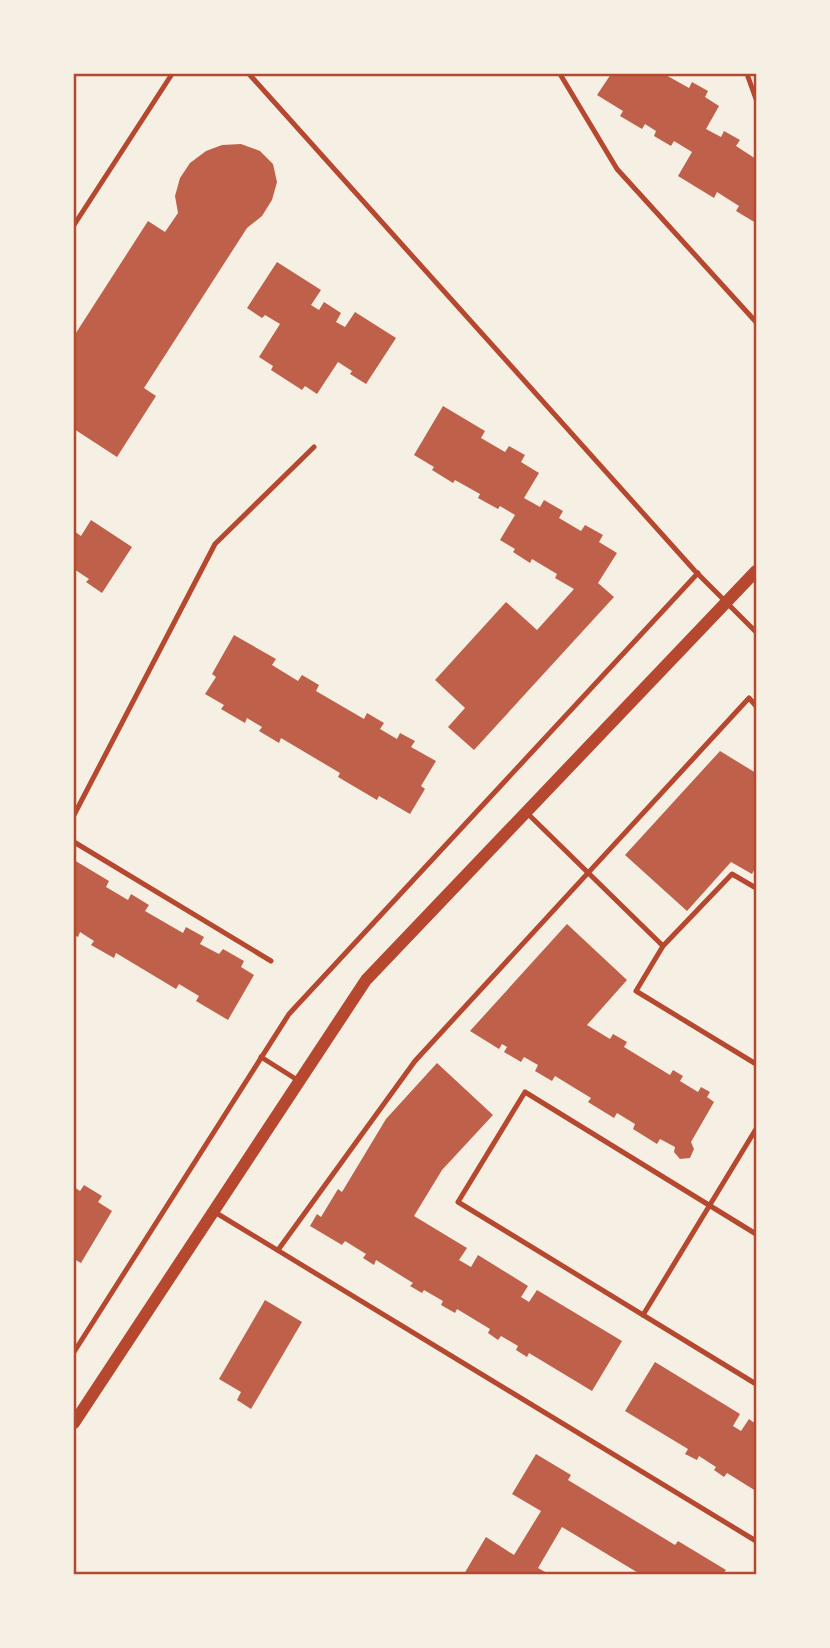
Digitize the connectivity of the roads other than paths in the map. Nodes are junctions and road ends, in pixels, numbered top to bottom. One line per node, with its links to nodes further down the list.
1 (172, 74): 6 (lane)
2 (249, 74): 10 (lane)
3 (560, 74): 7 (lane)
4 (747, 74): 5 (lane)
5 (757, 99)
6 (74, 225)
7 (757, 322)
8 (314, 447): 15 (lane)
9 (757, 571): 11 (street)
10 (698, 573): 11 (lane); 21 (lane)
11 (726, 603): 12 (lane); 14 (street)
12 (757, 632)
13 (757, 706): 17 (lane)
14 (526, 812): 17 (lane); 23 (street)
15 (74, 815)
16 (74, 842): 20 (lane)
17 (589, 872): 19 (lane); 28 (lane)
18 (757, 888): 19 (lane)
19 (663, 946): 22 (lane)
20 (271, 961)
21 (261, 1057): 23 (lane); 30 (lane)
22 (757, 1064)
23 (299, 1080): 26 (street)
24 (757, 1129): 25 (lane)
25 (711, 1205): 27 (lane); 29 (lane); 29 (lane)
26 (213, 1211): 28 (lane); 32 (street)
27 (757, 1234)
28 (278, 1250): 33 (lane)
29 (643, 1315): 31 (lane)
30 (74, 1352)
31 (757, 1384)
32 (74, 1423)
33 (757, 1541)

